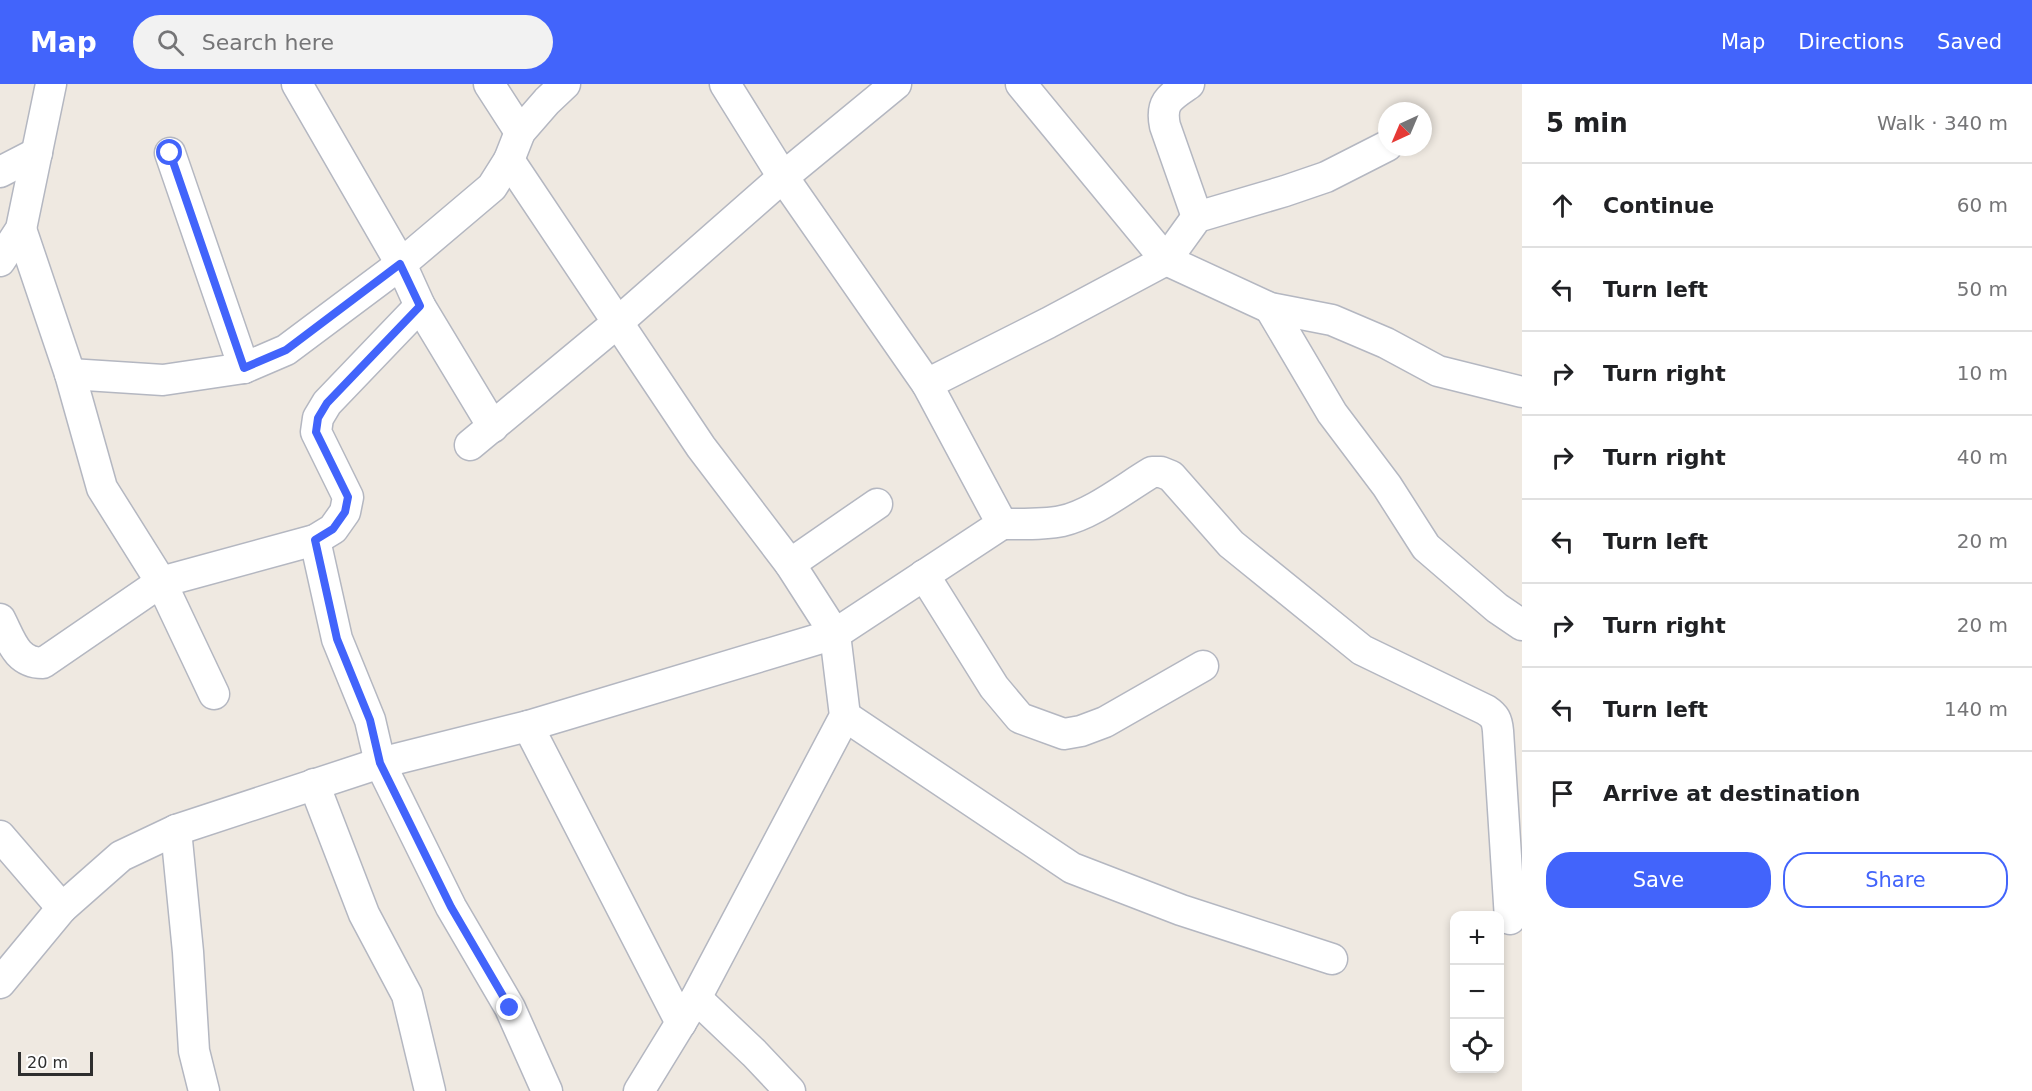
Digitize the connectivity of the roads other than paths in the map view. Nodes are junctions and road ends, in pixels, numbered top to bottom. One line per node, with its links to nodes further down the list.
1 (51, 84): 11 (street)
2 (297, 84): 20 (street)
3 (489, 84): 9 (street)
4 (565, 84): 9 (street)
5 (725, 84): 15 (street)
6 (896, 84): 15 (street)
7 (1021, 84): 18 (street)
8 (1189, 84): 16 (street)
9 (520, 132): 13 (street)
10 (1378, 151): 16 (street)
11 (37, 153): 14 (street); 17 (street)
12 (170, 153): 24 (street)
13 (509, 160): 20 (street); 23 (street)
14 (0, 172)
15 (783, 177): 23 (street); 26 (street)
16 (1197, 217): 18 (street)
17 (21, 229): 19 (street); 25 (street)
18 (1166, 260): 22 (street); 26 (street)
19 (0, 261)
20 (400, 264): 21 (street); 24 (street)
21 (420, 306): 23 (street); 30 (street)
22 (1270, 308): 27 (street); 35 (street)
23 (618, 323): 31 (street)
24 (244, 368): 25 (street)
25 (70, 374): 33 (street)
26 (927, 384): 29 (street)
27 (1522, 392)
28 (877, 504): 31 (street)
29 (1002, 524): 32 (street); 46 (street)
30 (315, 540): 33 (street); 41 (street)
31 (790, 564): 36 (street)
32 (924, 575): 36 (street); 37 (street)
33 (161, 582): 34 (street); 38 (street)
34 (0, 619)
35 (1522, 625)
36 (836, 634): 39 (street); 40 (street)
37 (1203, 666)
38 (214, 694)
39 (845, 716): 47 (street); 49 (street)
40 (528, 726): 41 (street); 49 (street)
41 (380, 763): 42 (street); 52 (street)
42 (314, 784): 43 (street); 51 (street)
43 (176, 830): 45 (street); 50 (street)
44 (0, 836): 45 (street)
45 (62, 908): 48 (street)
46 (1510, 919)
47 (1332, 959)
48 (0, 983)
49 (689, 1011): 53 (street); 54 (street)
50 (204, 1091)
51 (430, 1091)
52 (547, 1091)
53 (639, 1091)
54 (790, 1091)

